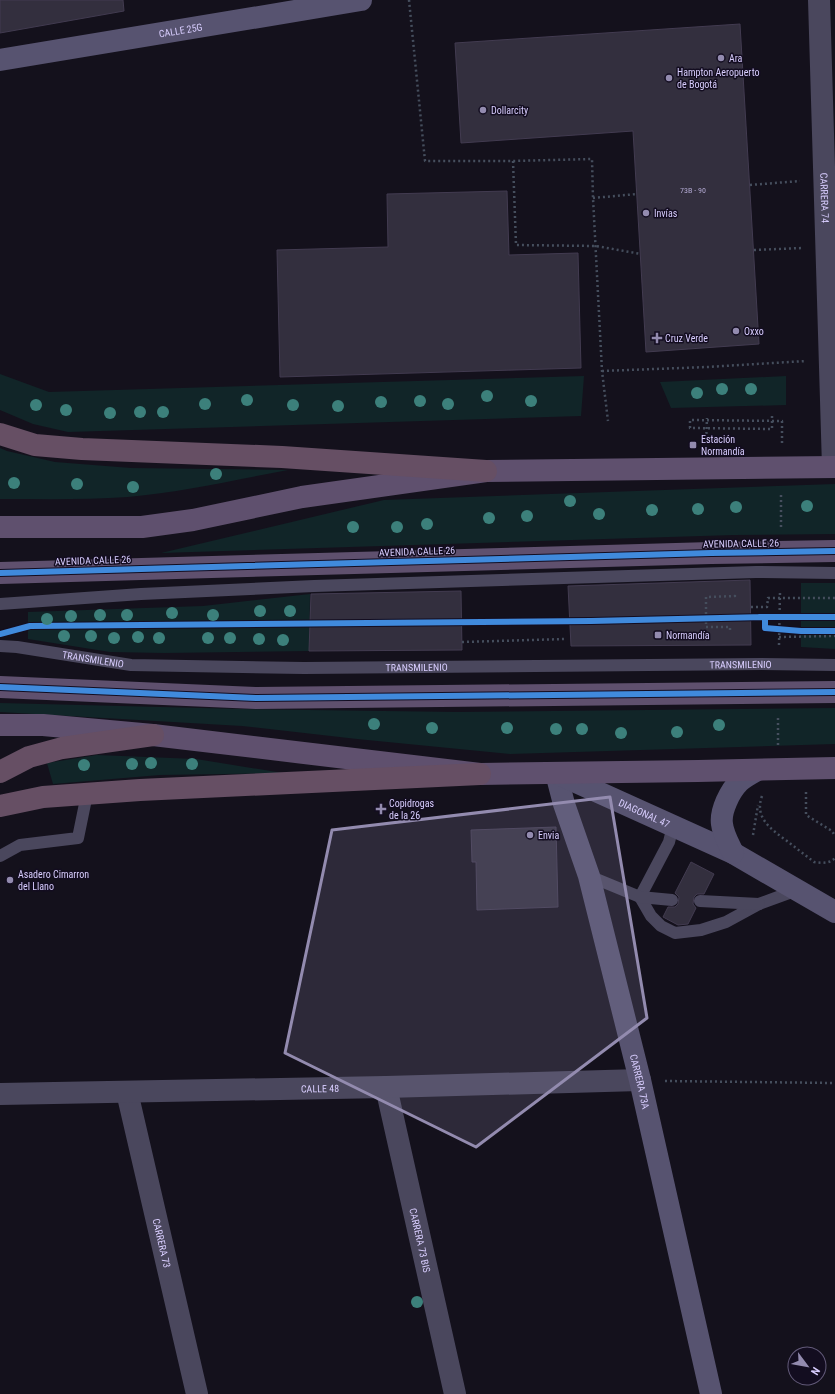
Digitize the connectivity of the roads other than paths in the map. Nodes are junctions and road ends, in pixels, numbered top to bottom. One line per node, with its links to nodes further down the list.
1 (361, 0): 3 (street, CALLE 25G)
2 (819, 0): 4 (street, CARRERA 74)
3 (0, 60)
4 (832, 310): 6 (street, CARRERA 74)
5 (0, 434): 7 (highway)
6 (834, 467): 7 (main road)
7 (486, 471): 8 (main road)
8 (0, 527)
9 (835, 551): 10 (main road, AVENIDA CALLE 26)
10 (0, 573)
11 (835, 573): 12 (lane)
12 (0, 604)
13 (0, 646): 14 (lane, TRANSMILENIO)
14 (835, 665)
15 (0, 688): 16 (main road)
16 (835, 692)
17 (0, 725): 18 (main road)
18 (153, 735): 21 (highway); 23 (main road)
19 (835, 768): 20 (main road)
20 (757, 770): 22 (main road); 28 (street)
21 (0, 772)
22 (556, 773): 23 (main road); 26 (street, DIAGONAL 47); 29 (street, CARRERA 73A)
23 (480, 774): 24 (highway)
24 (87, 794): 25 (highway); 27 (lane)
25 (0, 806)
26 (673, 826): 28 (street, DIAGONAL 47); 31 (lane)
27 (0, 856)
28 (740, 857): 30 (street, DIAGONAL 47)
29 (589, 876): 31 (lane); 36 (street, CARRERA 73A)
30 (797, 890): 34 (lane); 35 (street, DIAGONAL 47)
31 (640, 898): 32 (lane); 34 (lane)
32 (672, 900)
33 (700, 901): 34 (lane)
34 (759, 904)
35 (835, 912)
36 (640, 1080): 37 (street, CALLE 48); 42 (street, CARRERA 73A)
37 (386, 1088): 38 (street, CALLE 48); 41 (street, CARRERA 73 BIS)
38 (127, 1092): 39 (street, CALLE 48); 40 (street, CARRERA 73)
39 (0, 1094)
40 (197, 1394)
41 (455, 1394)
42 (711, 1394)

